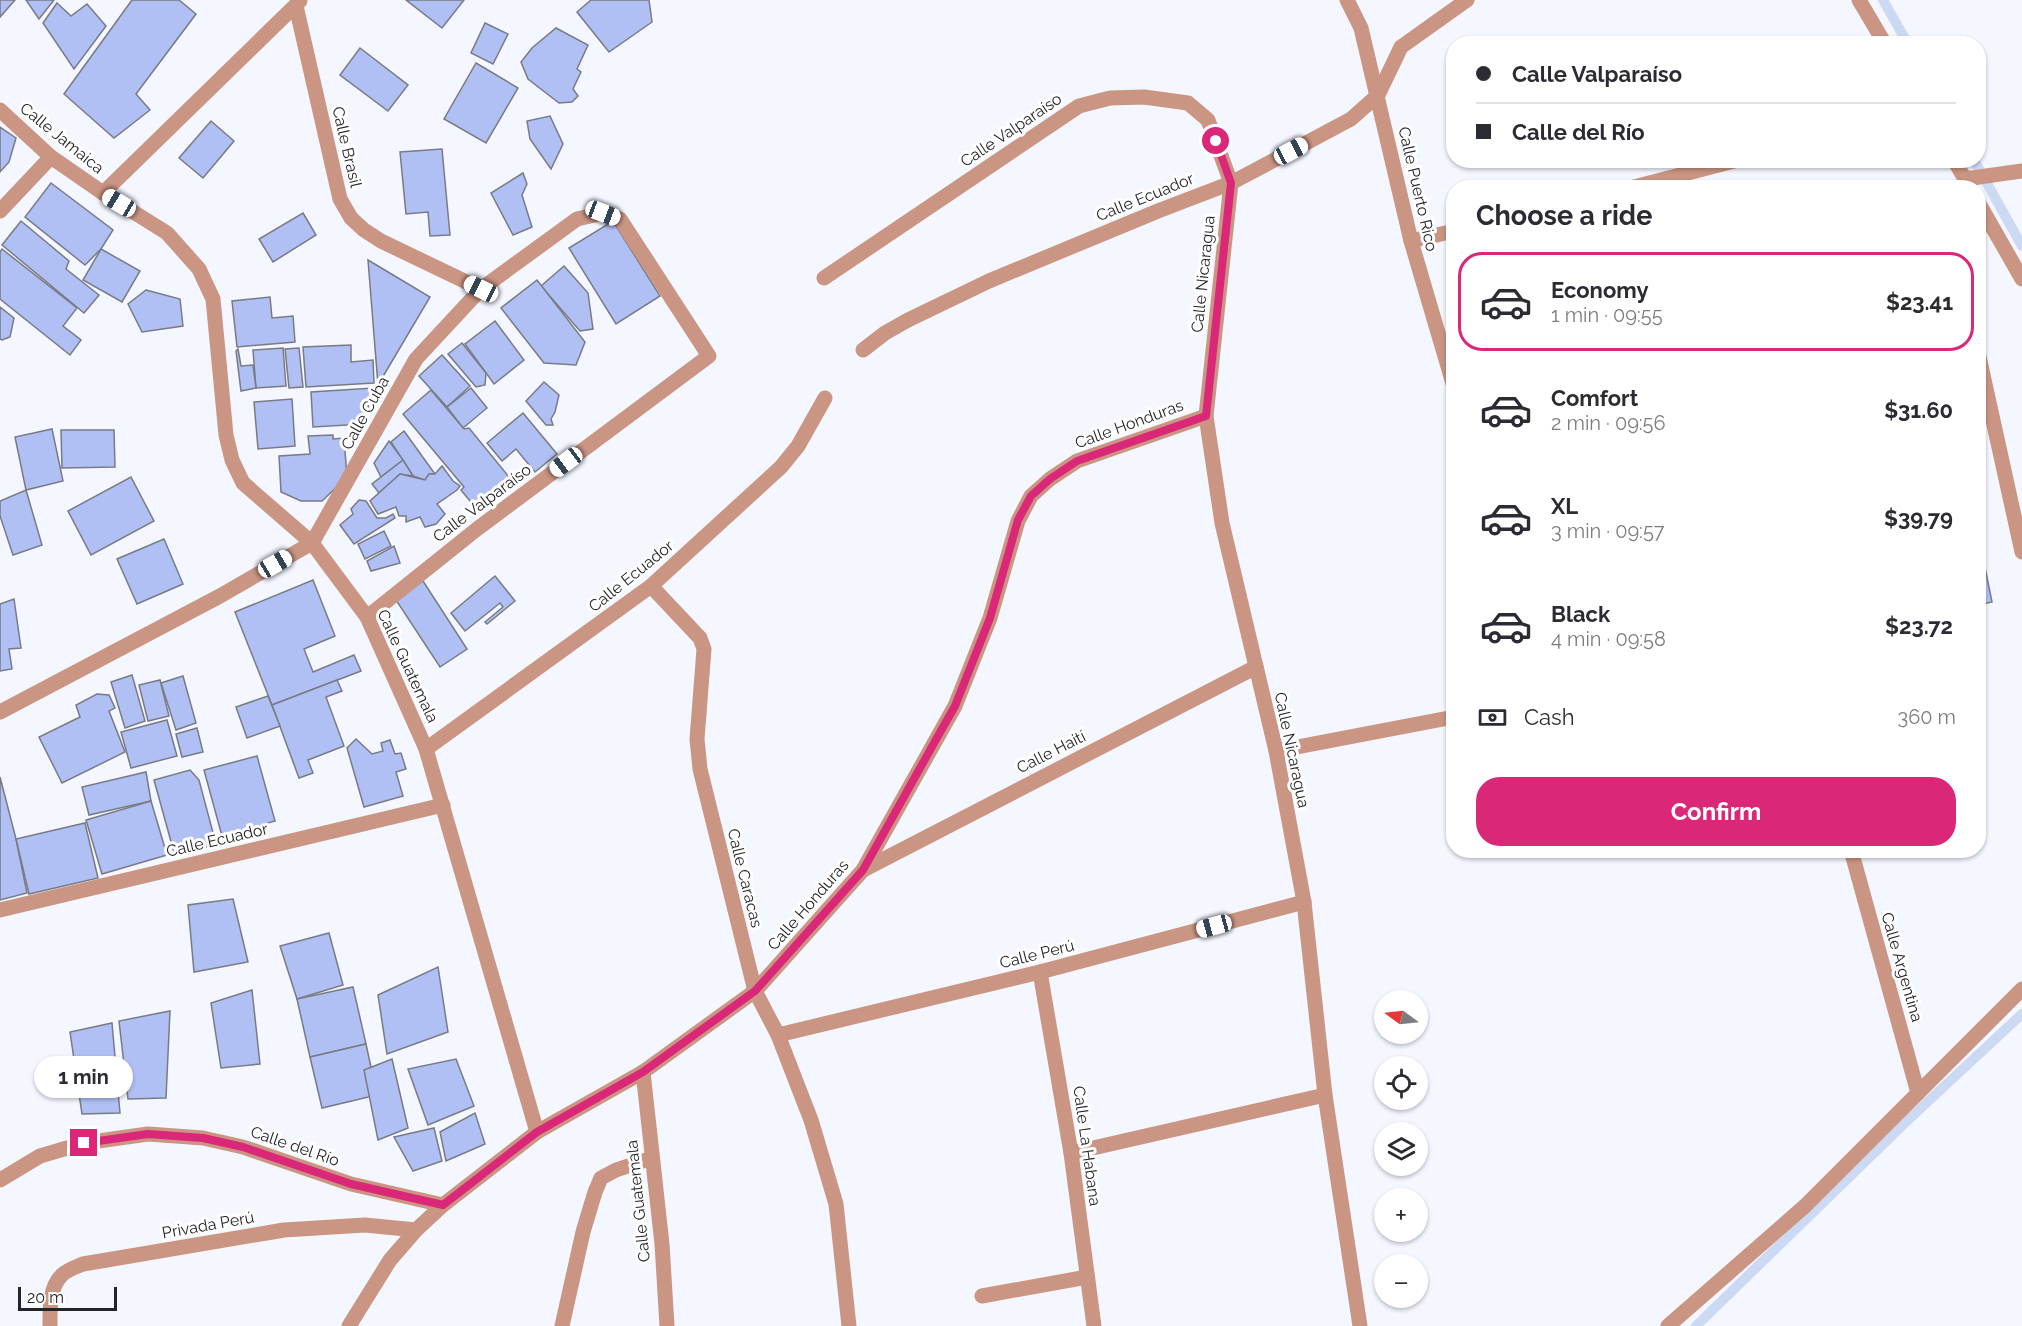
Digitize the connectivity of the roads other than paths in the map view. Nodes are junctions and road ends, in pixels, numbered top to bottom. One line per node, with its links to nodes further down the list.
1 (1347, 0): 6 (street, Calle Puerto Rico)
2 (1467, 0): 6 (street, Calle Ecuador)
3 (1859, 0): 5 (street)
4 (298, 3): 14 (street, Calle Brasil); 21 (street, Calle Brasil)
5 (1881, 36)
6 (1378, 95): 13 (street, Calle Ecuador); 18 (street, Calle Puerto Rico)
7 (0, 111): 8 (street, Calle Jamaica)
8 (51, 157): 14 (street, Calle Jamaica); 15 (street)
9 (1714, 168): 11 (street)
10 (2022, 171): 12 (street)
11 (1679, 180)
12 (1986, 180)
13 (1231, 183): 19 (street, Calle Valparaíso); 22 (street, Calle Ecuador); 27 (street, Calle Nicaragua)
14 (103, 194): 28 (street, Calle Guatemala)
15 (0, 211)
16 (1986, 216): 20 (street)
17 (1446, 233): 18 (street)
18 (1411, 242): 24 (street, Calle Puerto Rico)
19 (824, 278)
20 (2022, 279)
21 (481, 289): 23 (street, Calle Cuba); 28 (street, Calle Cuba)
22 (863, 350)
23 (709, 356): 31 (street, Calle Valparaíso)
24 (1446, 360)
25 (1986, 388): 29 (street)
26 (825, 398): 30 (street, Calle Ecuador)
27 (1206, 416): 32 (street, Calle Nicaragua); 39 (street, Calle Honduras)
28 (312, 543): 31 (street, Calle Guatemala); 33 (street)
29 (2022, 552)
30 (651, 586): 35 (street, Calle Ecuador); 44 (street, Calle Caracas)
31 (366, 617): 35 (street, Calle Guatemala)
32 (1256, 668): 36 (street, Calle Nicaragua); 39 (street, Calle Haití)
33 (0, 712)
34 (1446, 719): 36 (street)
35 (426, 748): 37 (street, Calle Guatemala)
36 (1276, 752): 40 (street, Calle Nicaragua)
37 (443, 805): 41 (street, Calle Ecuador); 49 (street, Calle Guatemala)
38 (1853, 858): 47 (street, Calle Argentina)
39 (863, 870): 44 (street, Calle Honduras)
40 (1304, 902): 42 (street, Calle Perú); 48 (street, Calle Nicaragua)
41 (0, 910)
42 (1040, 972): 45 (street, Calle Perú); 50 (street, Calle La Habana)
43 (2022, 989): 47 (street)
44 (755, 991): 45 (street, Calle Caracas); 46 (street, Calle Honduras)
45 (778, 1035): 61 (street, Calle Caracas)
46 (643, 1072): 49 (street, Calle Honduras); 51 (street, Calle Guatemala)
47 (1918, 1093): 64 (street)
48 (1325, 1095): 50 (street); 63 (street, Calle Nicaragua)
49 (537, 1132): 53 (street, Calle Honduras)
50 (1071, 1153): 55 (street, Calle La Habana)
51 (652, 1158): 59 (street); 60 (street, Calle Guatemala)
52 (0, 1180): 53 (street, Calle del Río)
53 (443, 1205): 54 (street, Calle Honduras)
54 (416, 1230): 57 (street, Privada Perú); 58 (street, Calle Honduras)
55 (1087, 1277): 56 (street); 62 (street, Calle La Habana)
56 (982, 1296)
57 (50, 1326)
58 (349, 1326)
59 (562, 1326)
60 (667, 1326)
61 (849, 1326)
62 (1094, 1326)
63 (1360, 1326)
64 (1668, 1326)

